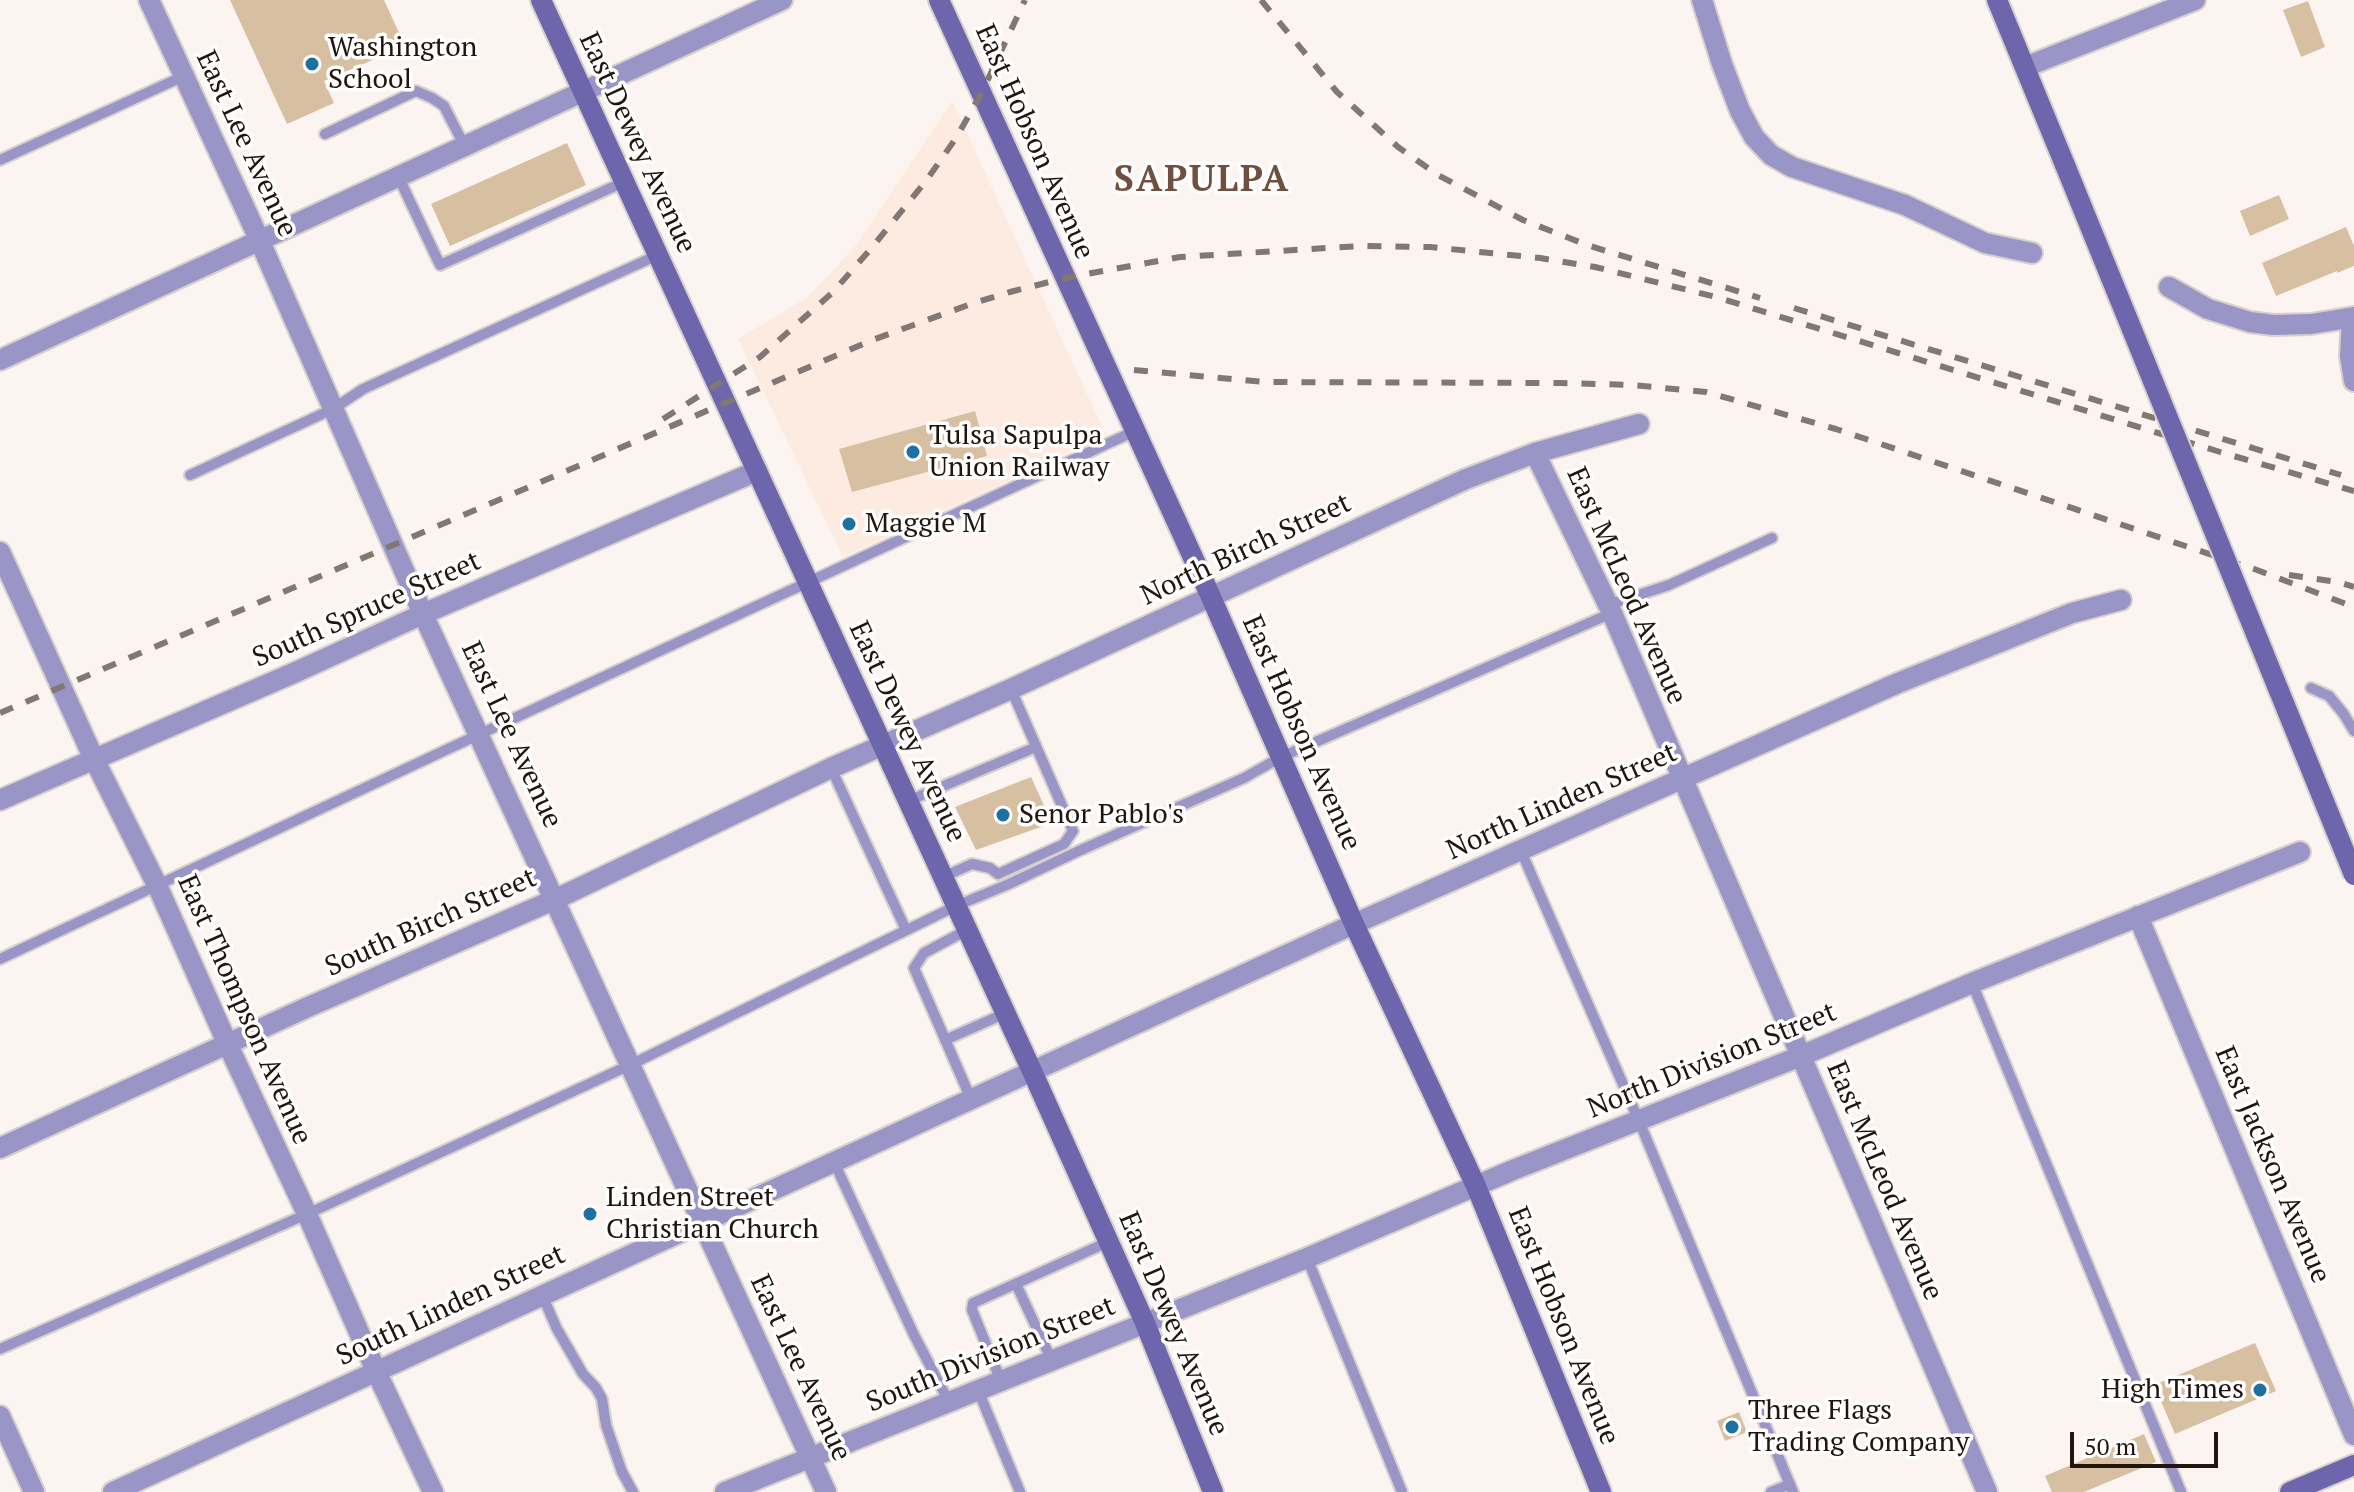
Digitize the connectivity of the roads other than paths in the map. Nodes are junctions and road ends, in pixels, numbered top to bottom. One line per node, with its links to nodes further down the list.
1 (149, 0): 9 (street, East Lee Avenue)
2 (541, 0): 10 (street, East Dewey Avenue)
3 (782, 0): 10 (street)
4 (939, 0): 25 (street, East Hobson Avenue)
5 (1702, 0): 17 (street)
6 (1997, 0): 8 (street)
7 (2195, 0): 8 (street)
8 (2025, 67): 50 (street, bridge)
9 (184, 76): 13 (lane); 16 (street, East Lee Avenue)
10 (583, 91): 12 (street); 15 (street, East Dewey Avenue)
11 (325, 134): 12 (lane)
12 (464, 145): 14 (street)
13 (0, 160)
14 (398, 176): 15 (lane); 16 (street)
15 (624, 182): 18 (street, East Dewey Avenue)
16 (259, 239): 21 (street); 23 (street, East Lee Avenue)
17 (2032, 253)
18 (658, 255): 23 (lane); 27 (street, East Dewey Avenue)
19 (2169, 287): 20 (street)
20 (2353, 318): 22 (street)
21 (0, 360)
22 (2354, 381)
23 (333, 409): 28 (lane); 35 (street, East Lee Avenue)
24 (1639, 424): 26 (street, North Birch Street)
25 (1135, 431): 31 (lane); 32 (street, East Hobson Avenue)
26 (1535, 453): 32 (street, North Birch Street); 34 (street, East McLeod Avenue)
27 (757, 471): 31 (street, East Dewey Avenue); 35 (street, South Spruce Street)
28 (190, 475)
29 (1772, 538): 34 (lane)
30 (0, 552): 43 (street, East Thompson Avenue)
31 (808, 583): 39 (lane); 40 (street, East Dewey Avenue)
32 (1211, 597): 37 (street, North Birch Street); 42 (street, East Hobson Avenue)
33 (2121, 600): 45 (street, North Linden Street)
34 (1610, 609): 42 (lane); 45 (street, East McLeod Avenue)
35 (423, 614): 39 (street, East Lee Avenue); 43 (street, South Spruce Street)
36 (2311, 688): 38 (lane)
37 (1011, 689): 40 (street, North Birch Street); 41 (lane)
38 (2354, 731)
39 (480, 734): 52 (lane); 53 (street, East Lee Avenue)
40 (882, 744): 44 (street, South Birch Street); 47 (street, East Dewey Avenue)
41 (1036, 747): 47 (lane); 51 (lane)
42 (1281, 757): 54 (lane); 56 (street, East Hobson Avenue)
43 (94, 759): 46 (street, South Spruce Street); 52 (street, East Thompson Avenue)
44 (831, 768): 53 (street, South Birch Street); 57 (lane)
45 (1682, 779): 48 (street, North Linden Street); 64 (street, East McLeod Avenue)
46 (0, 800)
47 (908, 801): 51 (street, East Dewey Avenue)
48 (1521, 851): 56 (street, North Linden Street); 68 (lane)
49 (2300, 852): 55 (street, North Division Street)
50 (2354, 875)
51 (943, 877): 54 (street, East Dewey Avenue)
52 (157, 885): 59 (lane); 63 (street, East Thompson Avenue)
53 (556, 899): 63 (street, South Birch Street); 65 (street, East Lee Avenue)
54 (956, 906): 57 (lane); 58 (street, East Dewey Avenue)
55 (2138, 916): 60 (street, North Division Street); 86 (street, East Jackson Avenue)
56 (1354, 924): 66 (street, North Linden Street); 71 (street, East Hobson Avenue)
57 (906, 930): 65 (lane)
58 (967, 930): 61 (street, East Dewey Avenue); 62 (lane)
59 (0, 959)
60 (1972, 983): 64 (street, North Division Street); 103 (lane)
61 (1006, 1013): 62 (lane); 66 (street, East Dewey Avenue)
62 (945, 1040): 67 (lane)
63 (228, 1045): 69 (street, South Birch Street); 72 (street, East Thompson Avenue)
64 (1801, 1056): 68 (street, North Division Street); 102 (street, East McLeod Avenue)
65 (630, 1065): 72 (lane); 73 (street, East Lee Avenue)
66 (1032, 1071): 67 (street, South Linden Street); 74 (street, East Dewey Avenue)
67 (971, 1100): 70 (street, South Linden Street)
68 (1639, 1121): 71 (street, North Division Street); 89 (lane)
69 (0, 1148)
70 (834, 1162): 73 (street, South Linden Street); 84 (lane)
71 (1476, 1186): 75 (street, North Division Street); 100 (street, East Hobson Avenue)
72 (307, 1214): 79 (lane); 81 (street, East Thompson Avenue)
73 (702, 1222): 77 (street, South Linden Street); 87 (street, East Lee Avenue)
74 (1108, 1242): 76 (lane); 78 (street, East Dewey Avenue)
75 (1307, 1258): 78 (street, North Division Street); 99 (lane)
76 (1016, 1284): 80 (lane); 82 (lane)
77 (542, 1295): 81 (street, South Linden Street); 94 (lane)
78 (1145, 1323): 80 (street, South Division Street); 98 (street, East Dewey Avenue)
79 (0, 1349)
80 (1052, 1361): 82 (street, South Division Street)
81 (376, 1371): 92 (street, South Linden Street); 93 (street, East Thompson Avenue)
82 (1001, 1381): 83 (street, South Division Street)
83 (978, 1390): 84 (street, South Division Street); 97 (lane)
84 (949, 1402): 87 (street, South Division Street)
85 (0, 1416): 91 (street)
86 (2354, 1435)
87 (811, 1457): 95 (street, South Division Street); 96 (street, East Lee Avenue)
88 (2354, 1465): 90 (street)
89 (1792, 1488): 101 (lane)
90 (2299, 1490)
91 (34, 1492)
92 (113, 1492)
93 (433, 1492)
94 (633, 1492)
95 (725, 1492)
96 (826, 1492)
97 (1020, 1492)
98 (1213, 1492)
99 (1402, 1492)
100 (1601, 1492)
101 (1771, 1492)
102 (1987, 1492)
103 (2181, 1492)

